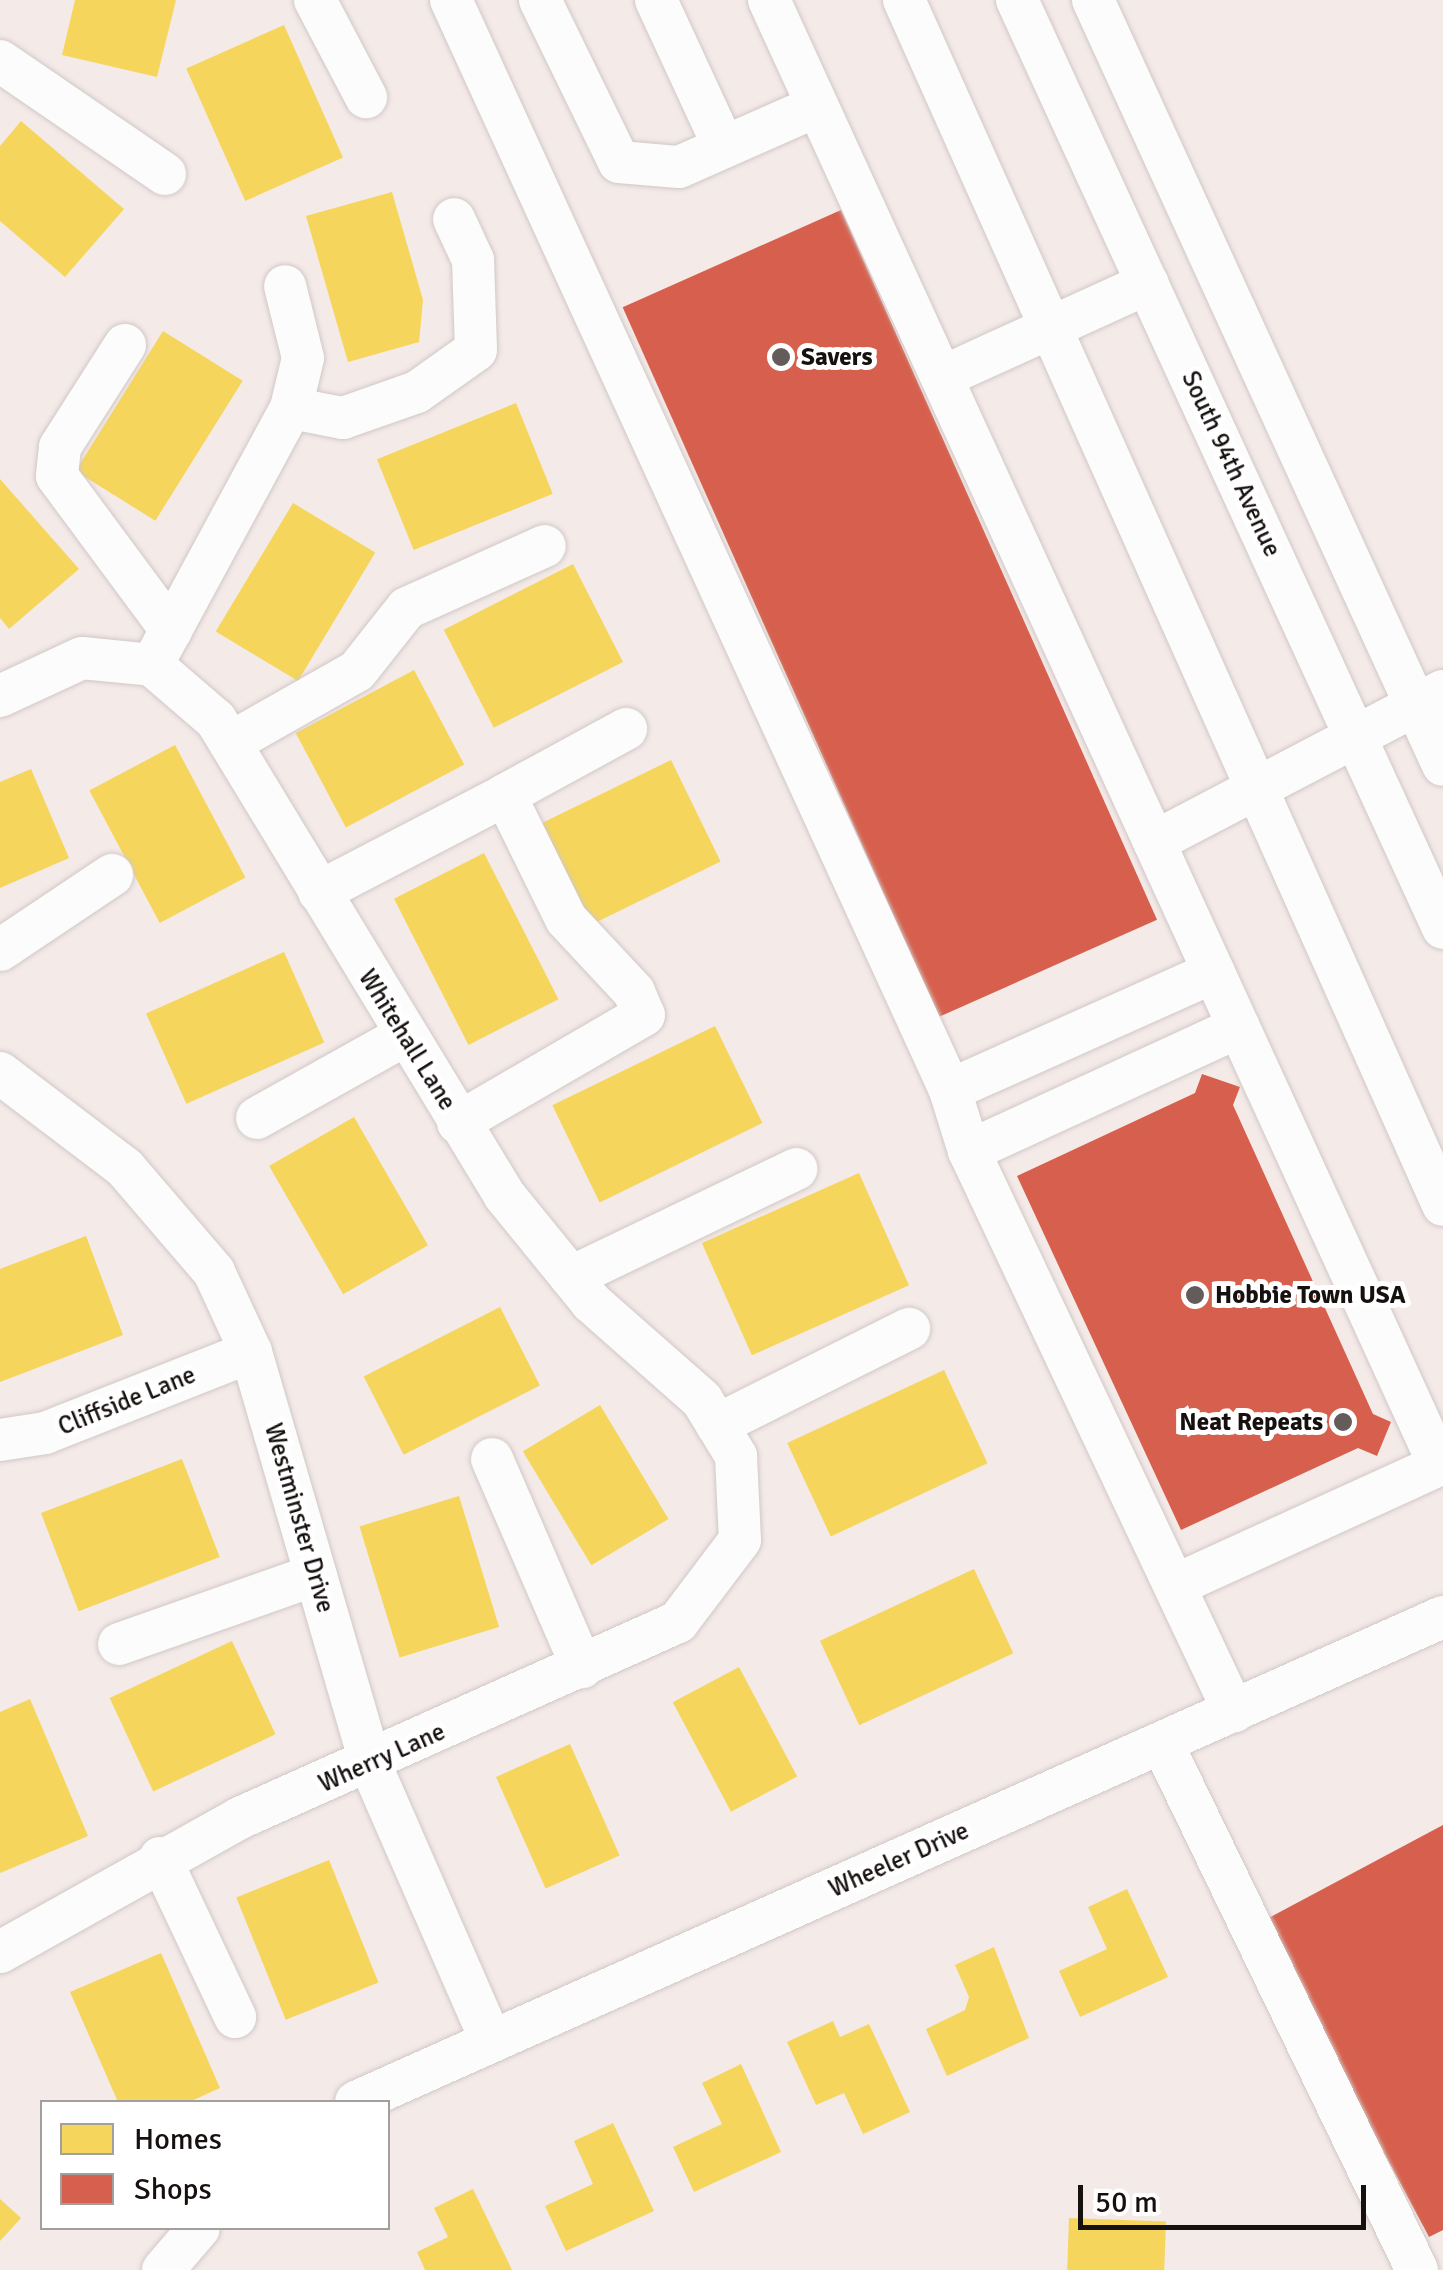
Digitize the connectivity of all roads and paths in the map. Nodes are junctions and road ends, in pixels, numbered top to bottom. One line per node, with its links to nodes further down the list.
1 (315, 0): 10 (street)
2 (451, 0): 40 (street)
3 (540, 0): 12 (street)
4 (656, 0): 12 (street)
5 (769, 0): 11 (street)
6 (904, 0): 17 (street)
7 (1017, 0): 15 (street, South 94th Avenue)
8 (1093, 0): 24 (street)
9 (0, 61): 13 (street)
10 (366, 97)
11 (818, 106): 12 (street); 19 (street)
12 (724, 147)
13 (165, 174)
14 (454, 219): 20 (street)
15 (1148, 283): 17 (street); 26 (street, South 94th Avenue)
16 (285, 286): 20 (street)
17 (1052, 325): 19 (street); 29 (street)
18 (125, 345): 22 (street, Whitehall Lane)
19 (942, 377): 31 (street)
20 (292, 408): 22 (street)
21 (545, 546): 27 (street)
22 (161, 648): 23 (street); 27 (street, Whitehall Lane)
23 (0, 696)
24 (1429, 697): 26 (street); 28 (street)
25 (626, 728): 30 (street)
26 (1355, 732): 29 (street); 34 (street, South 94th Avenue)
27 (230, 742): 33 (street, Whitehall Lane)
28 (1443, 765)
29 (1265, 791): 31 (street); 45 (street)
30 (505, 795): 33 (street); 42 (street)
31 (1154, 842): 36 (street)
32 (112, 875): 35 (street)
33 (319, 892): 38 (street, Whitehall Lane)
34 (1443, 928)
35 (0, 950)
36 (1214, 972): 37 (street); 40 (street)
37 (1239, 1027): 43 (street); 52 (street)
38 (402, 1037): 41 (street); 42 (street, Whitehall Lane)
39 (0, 1072): 48 (street, Westminster Drive)
40 (950, 1090): 43 (street)
41 (256, 1118)
42 (458, 1124): 46 (street, Whitehall Lane)
43 (968, 1151): 55 (street)
44 (796, 1169): 46 (street)
45 (1443, 1206)
46 (571, 1277): 49 (street, Whitehall Lane)
47 (909, 1330): 49 (street)
48 (251, 1352): 50 (street, Cliffside Lane); 54 (street, Westminster Drive)
49 (717, 1425): 53 (street, Whitehall Lane)
50 (0, 1440)
51 (492, 1459): 58 (street)
52 (1442, 1467): 55 (street)
53 (740, 1540): 58 (street, Wherry Lane)
54 (316, 1575): 57 (street); 61 (street, Westminster Drive)
55 (1176, 1584): 59 (street)
56 (1443, 1617): 59 (street, Wheeler Drive)
57 (119, 1644)
58 (582, 1667): 61 (street, Wherry Lane)
59 (1234, 1712): 60 (street, Wheeler Drive)
60 (1163, 1744): 65 (street, Wheeler Drive); 69 (street)
61 (371, 1766): 62 (street, Wherry Lane); 65 (street, Westminster Drive)
62 (160, 1858): 63 (street, Wherry Lane); 64 (street)
63 (0, 1952)
64 (234, 2017)
65 (490, 2038): 66 (street, Wheeler Drive)
66 (360, 2100)
67 (197, 2230): 68 (street)
68 (163, 2270)
69 (1417, 2270)

